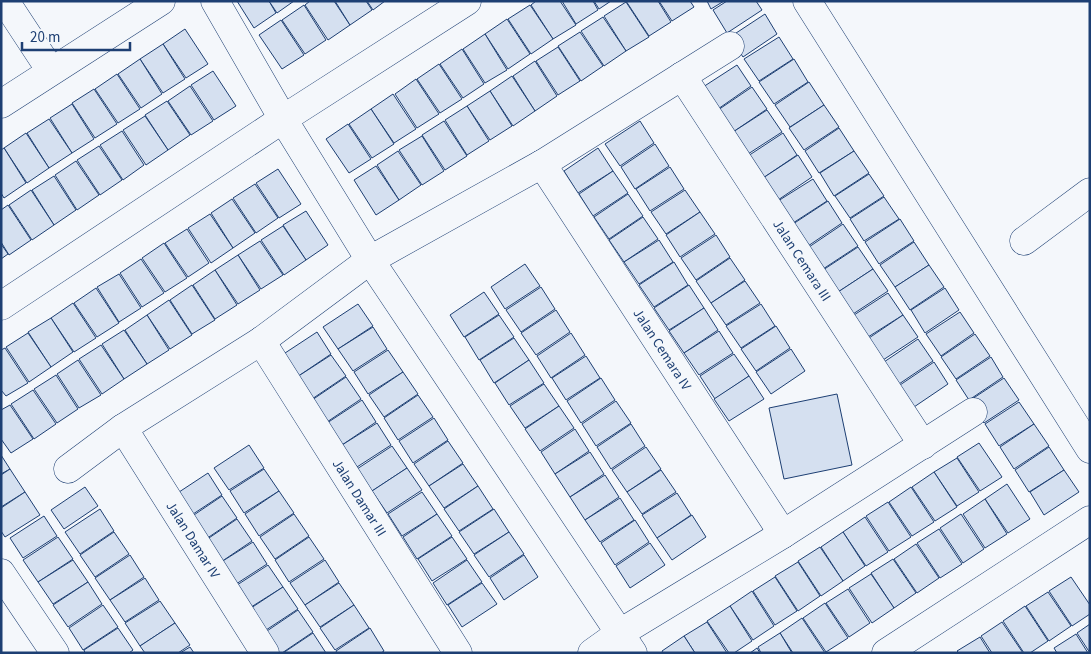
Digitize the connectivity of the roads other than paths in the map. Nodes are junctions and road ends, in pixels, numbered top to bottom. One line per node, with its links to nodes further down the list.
1 (5, 1): 7 (street)
2 (161, 1): 7 (street)
3 (215, 1): 10 (street)
4 (467, 1): 10 (street)
5 (807, 1): 20 (street)
6 (730, 46): 8 (street)
7 (52, 72): 9 (street)
8 (682, 76): 11 (street); 19 (street, Jalan Cemara III)
9 (1, 104)
10 (283, 119): 14 (street); 15 (street)
11 (542, 164): 14 (street); 23 (street, Jalan Cemara IV)
12 (1090, 192): 13 (street)
13 (1024, 242)
14 (370, 260): 16 (street); 25 (street)
15 (1, 306)
16 (261, 341): 18 (street); 28 (street, Jalan Damar III)
17 (973, 412): 19 (street)
18 (123, 428): 21 (street); 27 (street, Jalan Damar IV)
19 (923, 445): 23 (street)
20 (1090, 449)
21 (68, 469)
22 (1090, 520): 30 (street)
23 (783, 534): 25 (street)
24 (1, 573): 26 (street)
25 (626, 643): 29 (street)
26 (55, 653)
27 (265, 653)
28 (458, 653)
29 (592, 653)
30 (886, 653)

